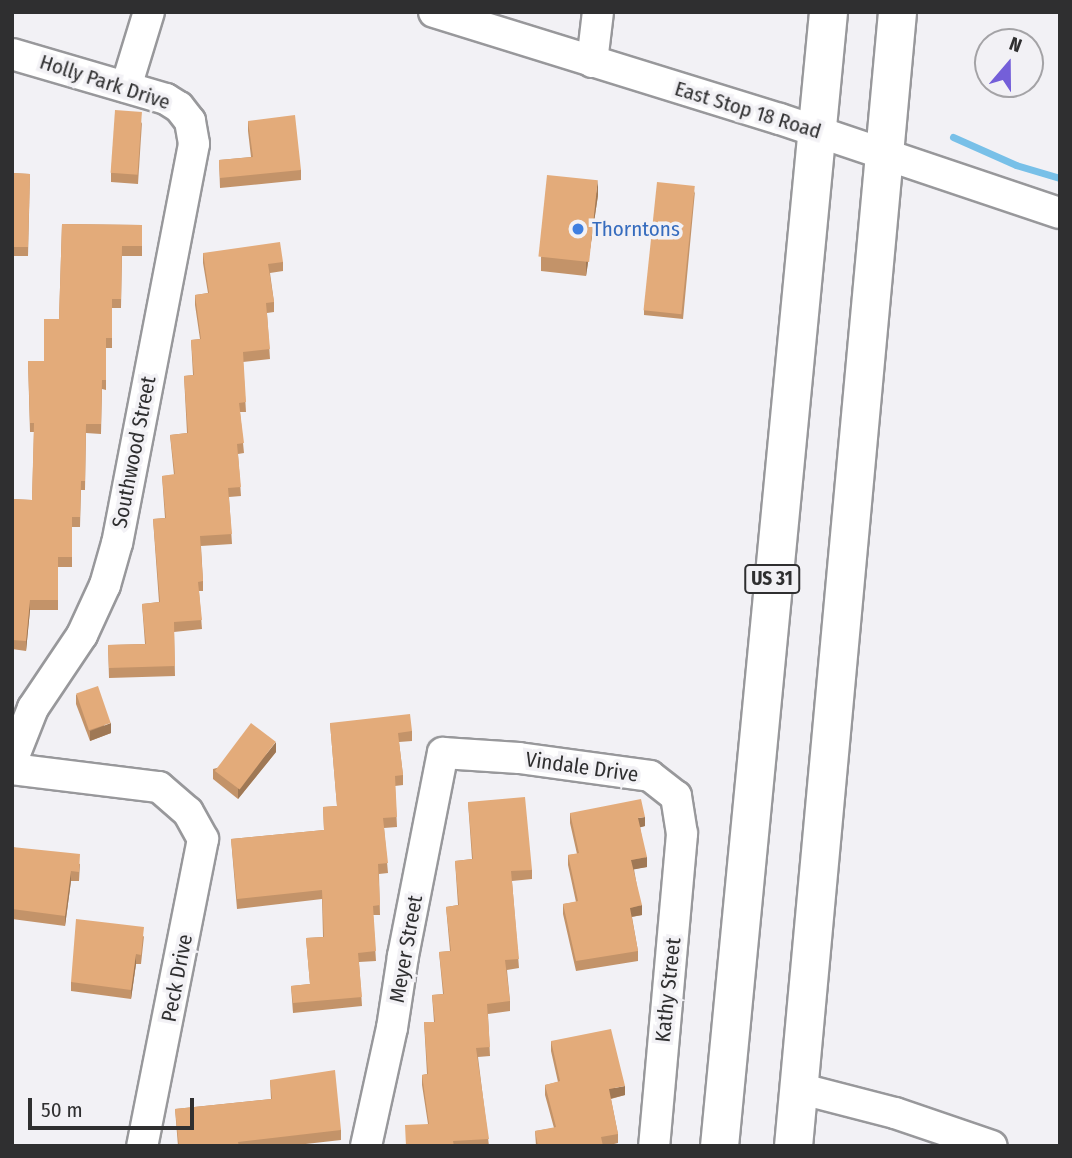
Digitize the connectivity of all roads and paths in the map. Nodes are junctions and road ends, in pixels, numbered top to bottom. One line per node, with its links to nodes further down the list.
1 (149, 12): 8 (street)
2 (434, 12): 7 (street, East Stop 18 Road)
3 (598, 12): 7 (street)
4 (828, 12): 10 (main road, US 31)
5 (897, 12): 11 (main road)
6 (12, 54): 8 (street, Holly Park Drive)
7 (592, 62): 10 (street, East Stop 18 Road)
8 (126, 87): 9 (street, Holly Park Drive)
9 (190, 121): 14 (street, Southwood Street)
10 (816, 131): 11 (street, East Stop 18 Road); 21 (main road, US 31)
11 (883, 154): 12 (street, East Stop 18 Road); 17 (main road)
12 (1060, 213)
13 (443, 752): 16 (street, Vindale Drive); 19 (street, Meyer Street)
14 (12, 761)
15 (12, 769): 18 (street, Peck Drive)
16 (682, 834): 20 (street, Kathy Street)
17 (798, 1088): 22 (main road); 23 (street)
18 (142, 1146)
19 (366, 1146)
20 (654, 1146)
21 (719, 1146)
22 (793, 1146)
23 (992, 1146)

